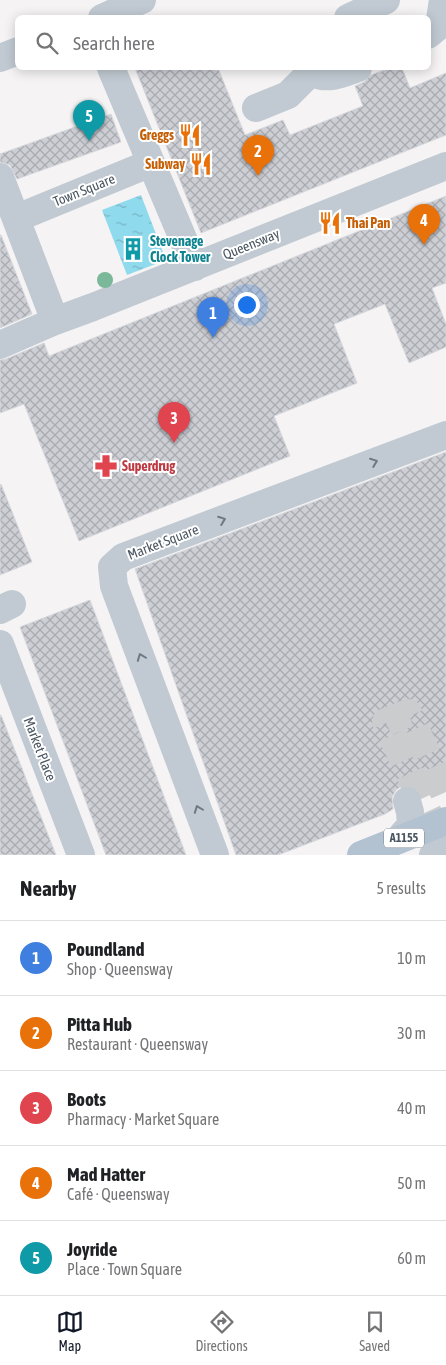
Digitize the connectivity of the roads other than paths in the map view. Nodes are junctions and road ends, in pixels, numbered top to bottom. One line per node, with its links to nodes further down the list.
1 (142, 0): 4 (street)
2 (386, 0): 5 (street)
3 (443, 0): 6 (street)
4 (109, 15)
5 (354, 15)
6 (431, 33)
7 (15, 53): 8 (street)
8 (0, 58)
9 (112, 70): 14 (street)
10 (310, 70): 13 (street)
11 (312, 70): 12 (street)
12 (352, 70)
13 (256, 108)
14 (151, 163): 17 (street, Town Square); 18 (street)
15 (446, 166): 18 (street, Queensway)
16 (0, 176): 17 (street)
17 (17, 218): 19 (street)
18 (195, 266): 19 (street, Queensway)
19 (55, 321): 20 (street, Queensway)
20 (0, 344)
21 (446, 435): 27 (street, Market Square, one-way to 21)
22 (0, 644): 26 (street, Market Place)
23 (407, 801): 25 (street)
24 (439, 838): 25 (main road, A1155)
25 (398, 840): 28 (main road, A1155)
26 (81, 855)
27 (215, 855)
28 (362, 855)

